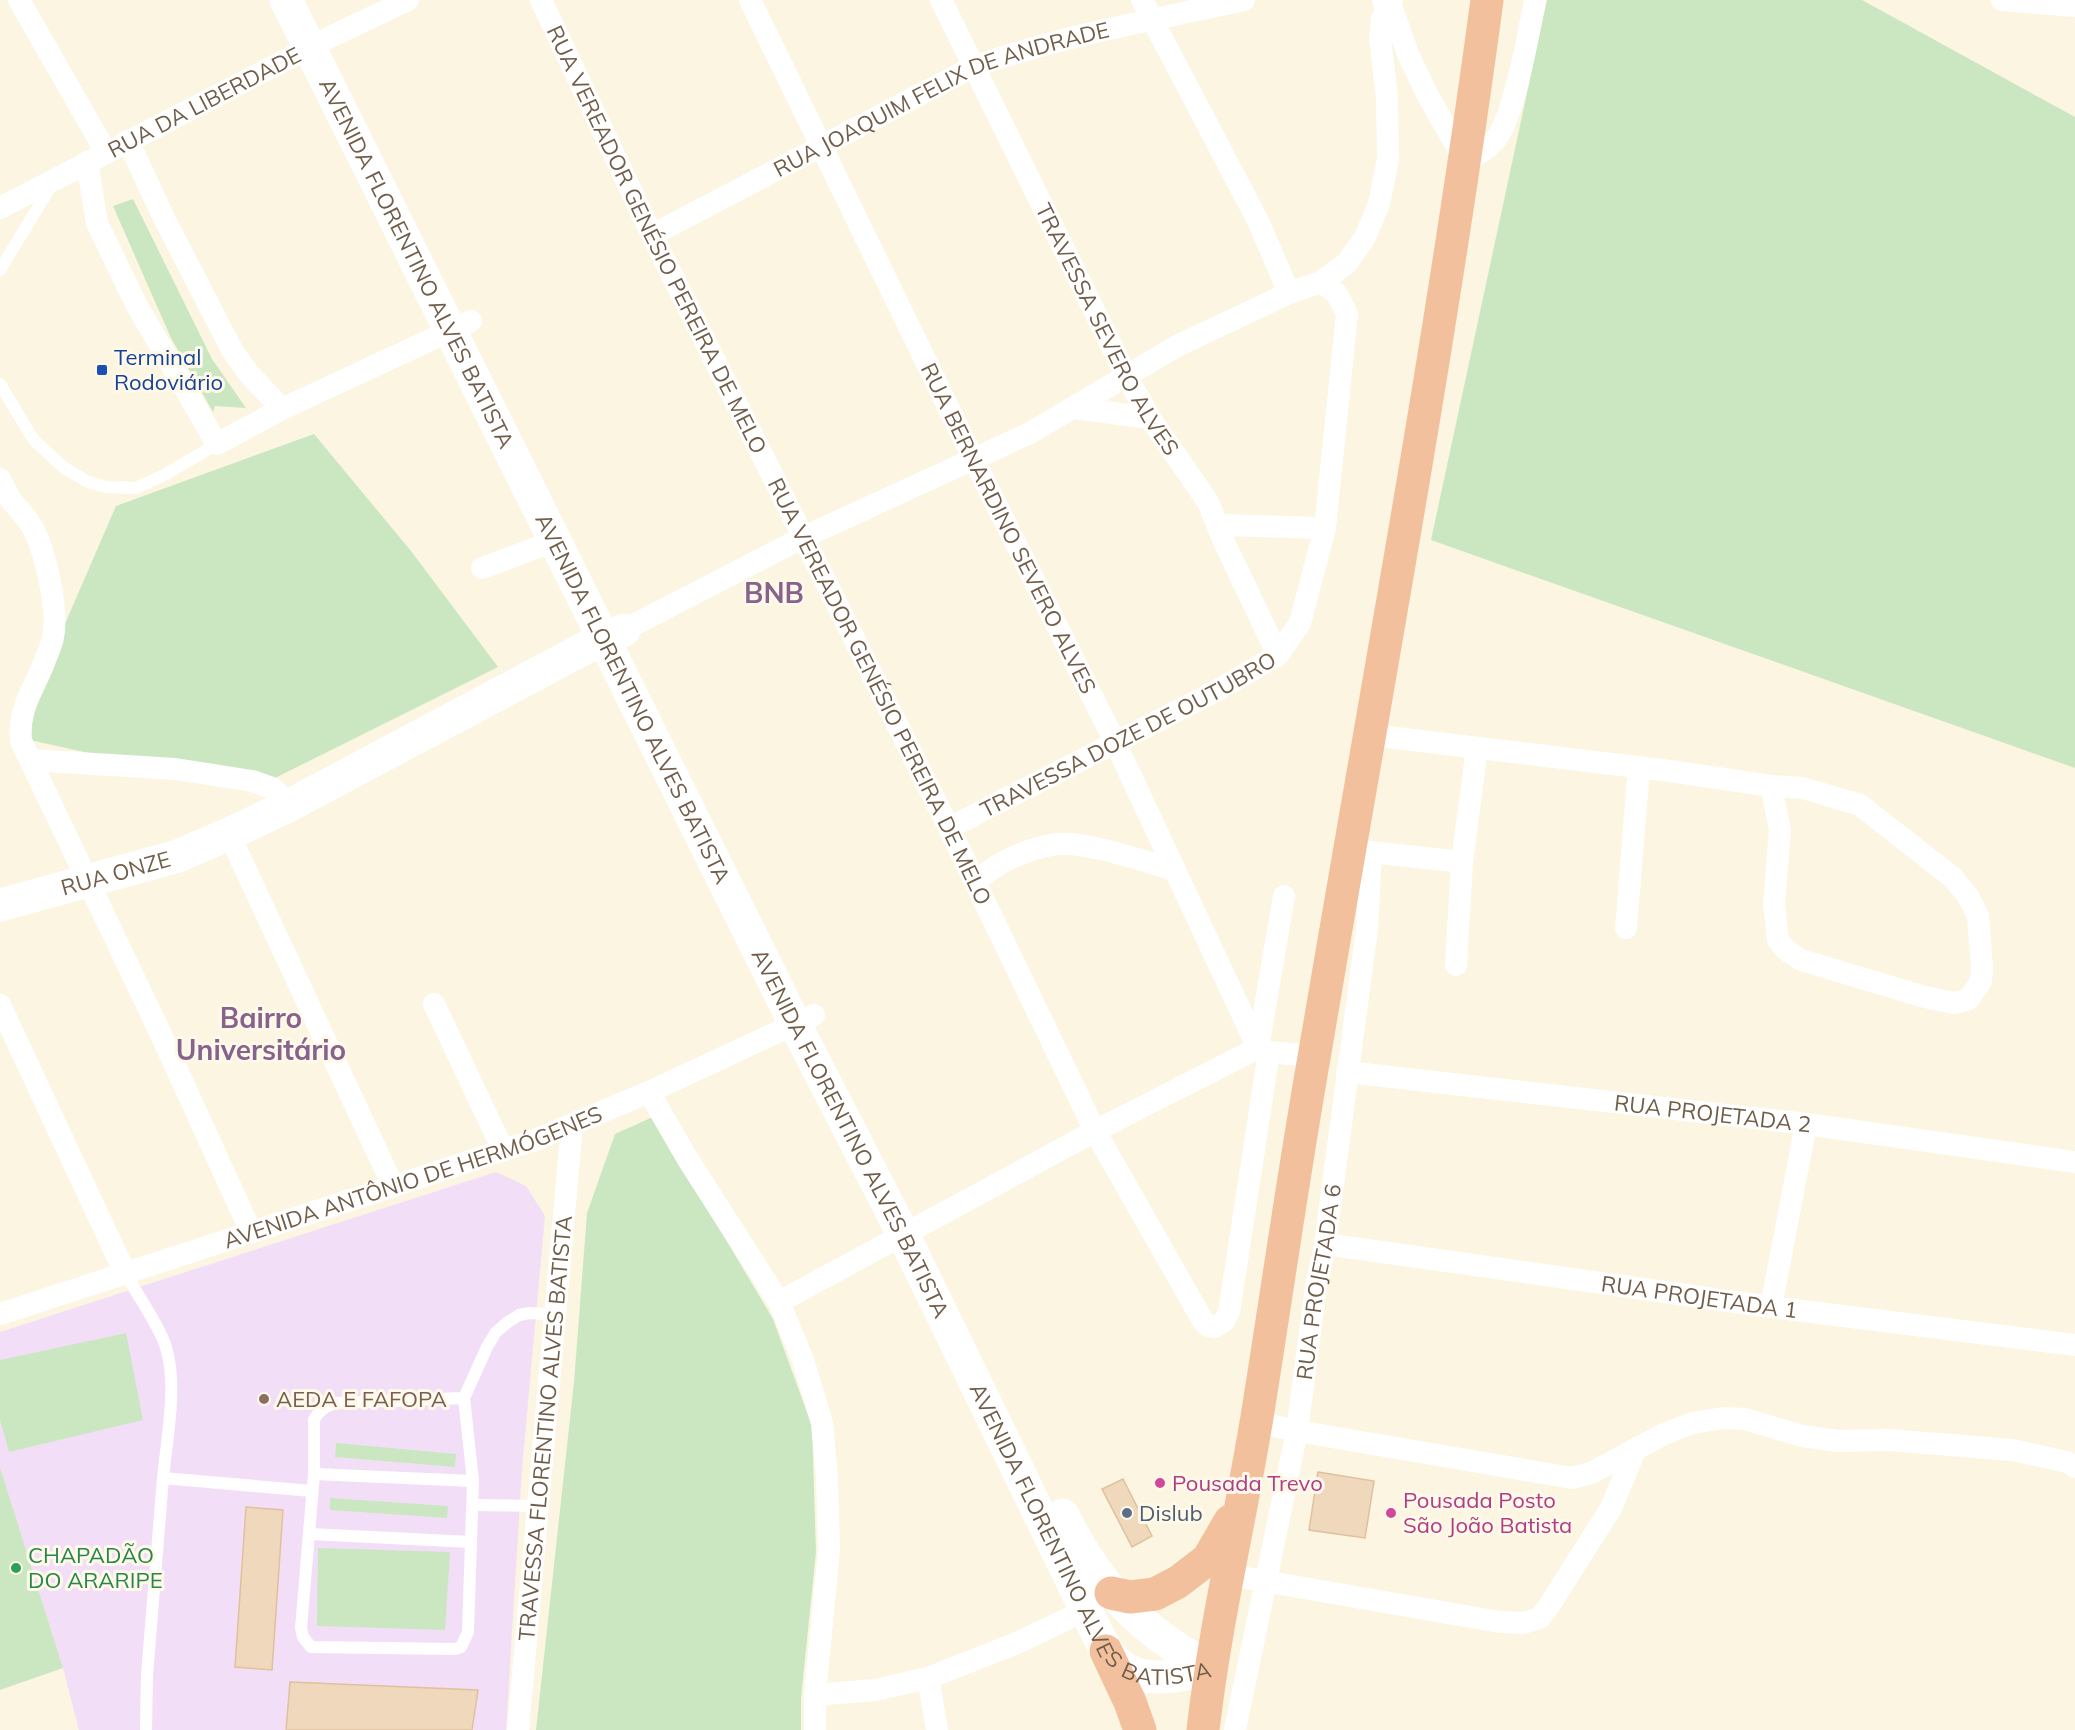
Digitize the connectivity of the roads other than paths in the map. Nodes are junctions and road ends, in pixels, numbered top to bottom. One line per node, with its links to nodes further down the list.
1 (19, 0): 20 (street)
2 (286, 0): 16 (main road, AVENIDA FLORENTINO ALVES BATISTA)
3 (311, 0): 16 (main road, AVENIDA FLORENTINO ALVES BATISTA)
4 (408, 0): 16 (street, RUA DA LIBERDADE)
5 (541, 0): 24 (street, RUA VEREADOR GENÉSIO PEREIRA DE MELO)
6 (750, 0): 19 (street, RUA BERNARDINO SEVERO ALVES)
7 (941, 0): 17 (street, TRAVESSA SEVERO ALVES)
8 (1244, 0): 15 (street, RUA JOAQUIM FELIX DE ANDRADE)
9 (1487, 0): 21 (highway)
10 (1535, 0): 21 (street)
11 (2001, 0): 13 (street)
12 (1388, 1): 21 (street); 26 (street)
13 (2037, 1): 14 (street)
14 (2075, 6)
15 (1148, 10): 17 (street, RUA JOAQUIM FELIX DE ANDRADE); 27 (street)
16 (320, 43): 18 (street, RUA DA LIBERDADE); 28 (main road, AVENIDA FLORENTINO ALVES BATISTA)
17 (973, 67): 19 (street, RUA JOAQUIM FELIX DE ANDRADE); 29 (street, TRAVESSA SEVERO ALVES)
18 (128, 141): 20 (street, RUA DA LIBERDADE); 32 (street)
19 (821, 147): 24 (street, RUA JOAQUIM FELIX DE ANDRADE); 35 (street, RUA BERNARDINO SEVERO ALVES)
20 (96, 157): 22 (street, RUA DA LIBERDADE); 34 (street)
21 (1465, 161): 44 (highway)
22 (56, 178): 23 (street, RUA DA LIBERDADE); 25 (lane)
23 (0, 208)
24 (652, 235): 39 (street, RUA VEREADOR GENÉSIO PEREIRA DE MELO)
25 (0, 270)
26 (1322, 282): 27 (street); 38 (street, TRAVESSA DOZE DE OUTUBRO)
27 (1289, 293): 29 (street)
28 (461, 326): 32 (street); 40 (main road, AVENIDA FLORENTINO ALVES BATISTA); 42 (main road, AVENIDA FLORENTINO ALVES BATISTA)
29 (1127, 377): 31 (street); 33 (street, TRAVESSA SEVERO ALVES)
30 (0, 384): 34 (lane)
31 (1074, 408): 33 (street); 35 (street)
32 (282, 409): 34 (street)
33 (1150, 418): 37 (street, TRAVESSA SEVERO ALVES)
34 (218, 444)
35 (974, 460): 39 (street); 45 (street, RUA BERNARDINO SEVERO ALVES)
36 (0, 480): 47 (street)
37 (1218, 525): 38 (street); 43 (street, TRAVESSA SEVERO ALVES)
38 (1325, 528): 43 (street, TRAVESSA DOZE DE OUTUBRO)
39 (804, 537): 42 (street); 51 (street, RUA VEREADOR GENÉSIO PEREIRA DE MELO)
40 (555, 541): 41 (street); 42 (main road, AVENIDA FLORENTINO ALVES BATISTA)
41 (482, 568)
42 (614, 634): 50 (main road, RUA ONZE); 64 (main road, AVENIDA FLORENTINO ALVES BATISTA)
43 (1278, 655): 45 (street, TRAVESSA DOZE DE OUTUBRO)
44 (1371, 735): 46 (street); 53 (highway)
45 (1115, 742): 51 (street, TRAVESSA DOZE DE OUTUBRO); 55 (street, RUA BERNARDINO SEVERO ALVES)
46 (1477, 748): 48 (street); 54 (street)
47 (30, 760): 50 (street); 56 (street)
48 (1639, 767): 49 (street); 60 (street)
49 (1771, 786): 49 (street)
50 (290, 805): 52 (main road, RUA ONZE)
51 (949, 828): 57 (street, RUA VEREADOR GENÉSIO PEREIRA DE MELO)
52 (230, 834): 56 (main road, RUA ONZE); 75 (street)
53 (1361, 851): 54 (street); 67 (highway); 68 (street, RUA PROJETADA 6)
54 (1462, 862): 61 (street)
55 (1175, 870): 57 (street); 66 (street, RUA BERNARDINO SEVERO ALVES)
56 (88, 879): 59 (main road, RUA ONZE); 77 (street)
57 (975, 882): 72 (street, RUA VEREADOR GENÉSIO PEREIRA DE MELO)
58 (1284, 896): 66 (street)
59 (0, 904)
60 (1626, 927)
61 (1456, 965)
62 (434, 1004): 73 (street)
63 (0, 1005): 65 (street)
64 (804, 1020): 69 (street, AVENIDA ANTÔNIO DE HERMÓGENES); 76 (main road, AVENIDA FLORENTINO ALVES BATISTA)
65 (8, 1044): 79 (street)
66 (1264, 1050): 67 (street); 72 (street); 72 (street, RUA VEREADOR GENÉSIO PEREIRA DE MELO)
67 (1314, 1056): 86 (highway)
68 (1347, 1072): 70 (street, RUA PROJETADA 2); 78 (street, RUA PROJETADA 6)
69 (649, 1092): 71 (street, AVENIDA ANTÔNIO DE HERMÓGENES); 80 (street)
70 (1806, 1124): 74 (street, RUA PROJETADA 2); 81 (street)
71 (572, 1125): 73 (street, AVENIDA ANTÔNIO DE HERMÓGENES); 83 (street, TRAVESSA FLORENTINO ALVES BATISTA)
72 (1095, 1131): 76 (street)
73 (503, 1150): 75 (street, AVENIDA ANTÔNIO DE HERMÓGENES)
74 (2075, 1162)
75 (393, 1186): 77 (street, AVENIDA ANTÔNIO DE HERMÓGENES)
76 (911, 1230): 80 (street); 101 (main road, AVENIDA FLORENTINO ALVES BATISTA)
77 (251, 1232): 79 (street, AVENIDA ANTÔNIO DE HERMÓGENES)
78 (1325, 1244): 81 (street, RUA PROJETADA 1); 87 (street, RUA PROJETADA 6)
79 (125, 1273): 82 (street, AVENIDA ANTÔNIO DE HERMÓGENES); 91 (lane)
80 (779, 1302): 105 (street)
81 (1771, 1307): 84 (street, RUA PROJETADA 1)
82 (0, 1314)
83 (555, 1318): 85 (lane); 96 (street, TRAVESSA FLORENTINO ALVES BATISTA)
84 (2075, 1345)
85 (464, 1398): 90 (lane); 92 (lane)
86 (1257, 1422): 87 (street); 94 (highway)
87 (1297, 1431): 88 (street); 100 (street, RUA PROJETADA 6)
88 (1636, 1448): 89 (street); 100 (street)
89 (2075, 1467)
90 (314, 1474): 92 (lane); 93 (lane)
91 (164, 1478): 93 (lane); 106 (lane)
92 (473, 1481): 95 (lane)
93 (312, 1491): 97 (lane)
94 (1242, 1501): 99 (highway); 101 (highway)
95 (474, 1505): 96 (lane); 98 (lane)
96 (538, 1506): 107 (street, TRAVESSA FLORENTINO ALVES BATISTA)
97 (310, 1534): 98 (lane); 98 (lane)
98 (471, 1542)
99 (1229, 1575): 100 (street); 103 (highway)
100 (1265, 1581): 112 (street, RUA PROJETADA 6)
101 (1098, 1601): 102 (main road, AVENIDA FLORENTINO ALVES BATISTA); 103 (main road, AVENIDA FLORENTINO ALVES BATISTA); 104 (street)
102 (1106, 1651): 103 (main road, AVENIDA FLORENTINO ALVES BATISTA); 110 (highway)
103 (1210, 1669): 111 (highway)
104 (928, 1678): 105 (street); 109 (street)
105 (815, 1695): 108 (street)
106 (146, 1730)
107 (518, 1730)
108 (814, 1730)
109 (937, 1730)
110 (1140, 1730)
111 (1203, 1730)
112 (1235, 1730)

